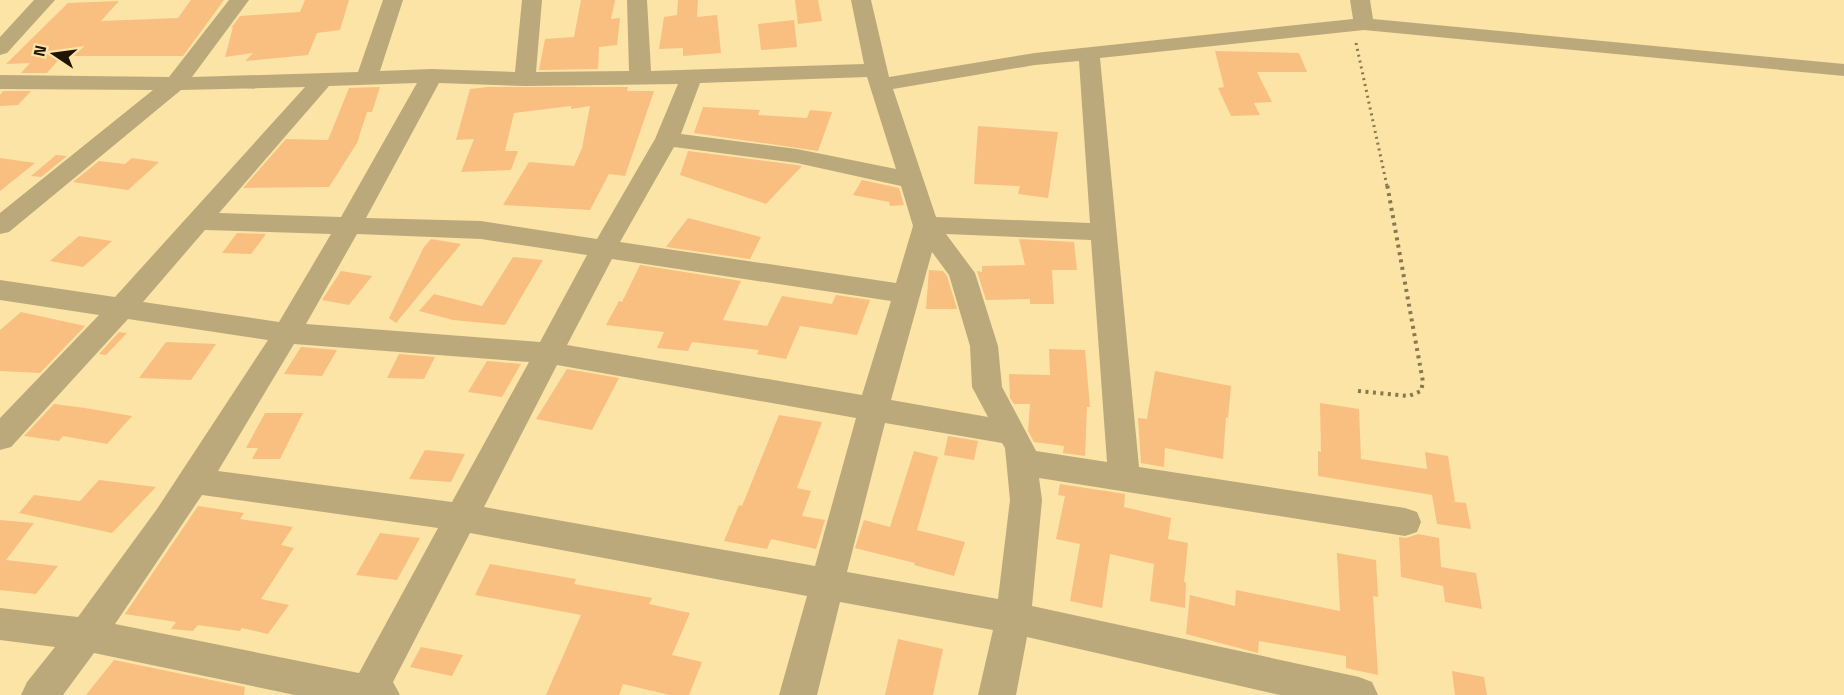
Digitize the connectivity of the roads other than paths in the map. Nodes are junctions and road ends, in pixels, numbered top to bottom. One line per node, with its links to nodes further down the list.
1 (45, 0): 9 (street)
2 (239, 0): 20 (street)
3 (393, 0): 13 (street)
4 (532, 0): 17 (street)
5 (637, 0): 14 (street)
6 (861, 0): 18 (street)
7 (1360, 0): 8 (street)
8 (1358, 25): 10 (street); 11 (street)
9 (0, 49)
10 (1089, 54): 18 (street); 27 (street)
11 (1844, 70)
12 (432, 76): 13 (street); 17 (street); 24 (street)
13 (367, 77): 16 (street)
14 (640, 77): 15 (street); 17 (street)
15 (692, 77): 18 (street); 21 (street)
16 (324, 78): 20 (street); 23 (street)
17 (525, 78)
18 (878, 78): 22 (street)
19 (0, 82): 20 (street)
20 (175, 84): 25 (street)
21 (667, 139): 22 (street); 28 (street)
22 (911, 180): 26 (street)
23 (199, 220): 24 (street); 31 (street)
24 (348, 225): 28 (street); 32 (street)
25 (0, 226)
26 (926, 226): 27 (street); 30 (street); 36 (street)
27 (1104, 232): 37 (street)
28 (604, 248): 30 (street); 33 (street)
29 (0, 290): 31 (street)
30 (906, 294): 34 (street)
31 (121, 309): 32 (street); 35 (street)
32 (287, 333): 33 (street); 38 (street)
33 (550, 353): 34 (street); 39 (street)
34 (873, 410): 36 (street); 41 (street)
35 (0, 438)
36 (1017, 448): 37 (street); 42 (street)
37 (1124, 477): 40 (street)
38 (195, 481): 39 (street); 44 (street)
39 (462, 517): 41 (street); 45 (street)
40 (1405, 522)
41 (827, 585): 42 (street); 47 (street)
42 (1013, 618): 48 (street); 49 (street)
43 (0, 624): 44 (street)
44 (87, 635): 45 (street); 46 (street)
45 (372, 694)
46 (40, 695)
47 (798, 695)
48 (997, 695)
49 (1359, 695)

